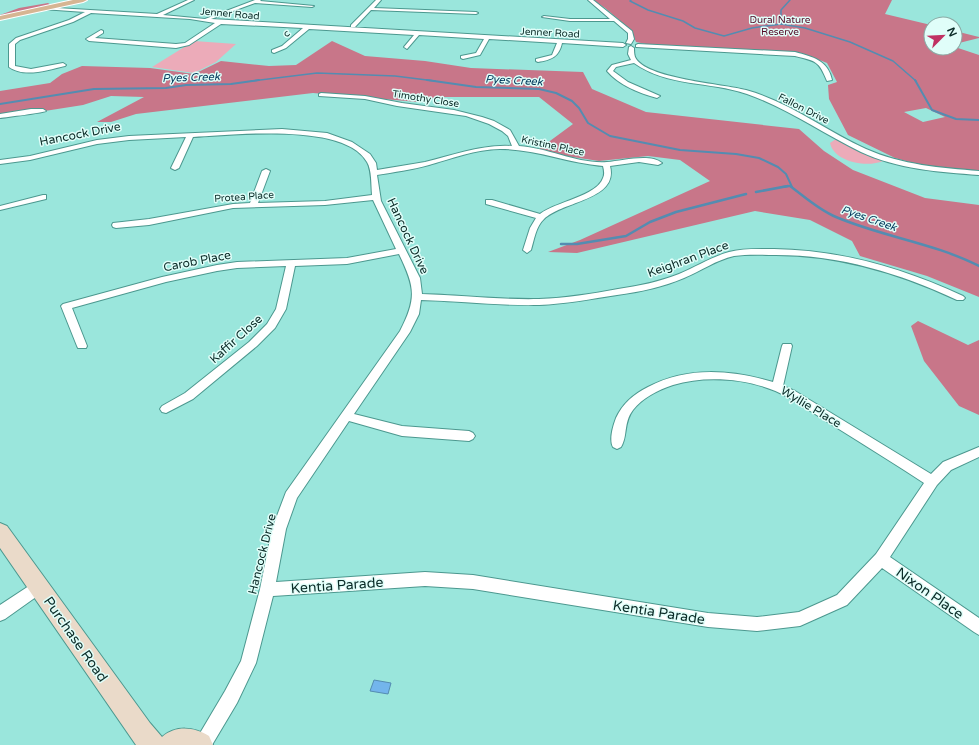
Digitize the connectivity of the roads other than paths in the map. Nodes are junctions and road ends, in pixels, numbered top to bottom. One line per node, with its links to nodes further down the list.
1 (83, 0): 7 (main road)
2 (192, 0): 11 (street)
3 (379, 0): 8 (street)
4 (590, 0): 15 (street)
5 (256, 1): 6 (street); 14 (street)
6 (312, 6)
7 (42, 8): 9 (street, Jenner Road); 13 (main road)
8 (371, 9): 10 (street); 18 (street)
9 (91, 11): 11 (street, Jenner Road); 35 (street)
10 (476, 13)
11 (159, 16): 14 (street, Jenner Road)
12 (544, 16): 15 (street)
13 (0, 18)
14 (205, 20): 16 (street, Jenner Road)
15 (615, 20): 25 (street)
16 (220, 22): 17 (street, Jenner Road); 24 (street)
17 (308, 27): 18 (street, Jenner Road); 27 (street, c)
18 (354, 27): 20 (street, Jenner Road)
19 (100, 32): 24 (street)
20 (417, 34): 21 (street, Jenner Road); 26 (street)
21 (487, 38): 23 (street, Jenner Road); 28 (street)
22 (137, 39): 24 (street)
23 (560, 42): 25 (street, Jenner Road); 31 (street)
24 (130, 43)
25 (633, 45): 33 (street); 36 (street)
26 (407, 47)
27 (274, 51)
28 (478, 54): 29 (street); 30 (street)
29 (463, 57)
30 (487, 57)
31 (550, 59): 32 (street); 34 (street)
32 (538, 60)
33 (634, 61): 38 (street); 49 (street, Fallon Drive)
34 (556, 62)
35 (63, 66)
36 (829, 80)
37 (321, 95): 42 (street, Timothy Close)
38 (657, 96)
39 (43, 111): 40 (street)
40 (0, 116)
41 (191, 135): 43 (street, Hancock Drive); 46 (street); 48 (street, Hancock Drive)
42 (516, 147): 45 (street, Kristine Place); 48 (street, Kristine Place)
43 (0, 162)
44 (658, 163): 45 (street, Kristine Place)
45 (606, 164): 55 (street)
46 (175, 168)
47 (266, 171): 53 (street)
48 (374, 173): 51 (street, Hancock Drive)
49 (979, 173)
50 (43, 197): 54 (street)
51 (375, 197): 53 (street, Protea Place); 58 (street, Hancock Drive)
52 (490, 202): 55 (street)
53 (253, 205): 56 (street, Protea Place)
54 (0, 208)
55 (541, 216): 57 (street)
56 (116, 225)
57 (527, 250)
58 (402, 251): 59 (street, Carob Place); 60 (street, Hancock Drive)
59 (291, 264): 62 (street, Carob Place); 65 (street, Kaffir Close)
60 (417, 297): 61 (street, Keighran Place); 66 (street, Hancock Drive)
61 (960, 298)
62 (82, 346)
63 (787, 346): 64 (street)
64 (777, 387): 68 (street, Wyllie Place); 70 (street, Wyllie Place)
65 (166, 409)
66 (347, 416): 67 (street); 74 (street, Hancock Drive)
67 (469, 436)
68 (617, 444)
69 (979, 452): 70 (street, Kentia Parade)
70 (932, 481): 72 (street, Kentia Parade)
71 (0, 532): 73 (main road, Purchase Road)
72 (881, 559): 74 (street, Kentia Parade); 76 (street, Nixon Place)
73 (38, 586): 75 (street); 77 (main road, Purchase Road)
74 (267, 589): 79 (street, Hancock Drive)
75 (0, 614)
76 (979, 627)
77 (153, 745)
78 (172, 745): 79 (main road)
79 (201, 745)

